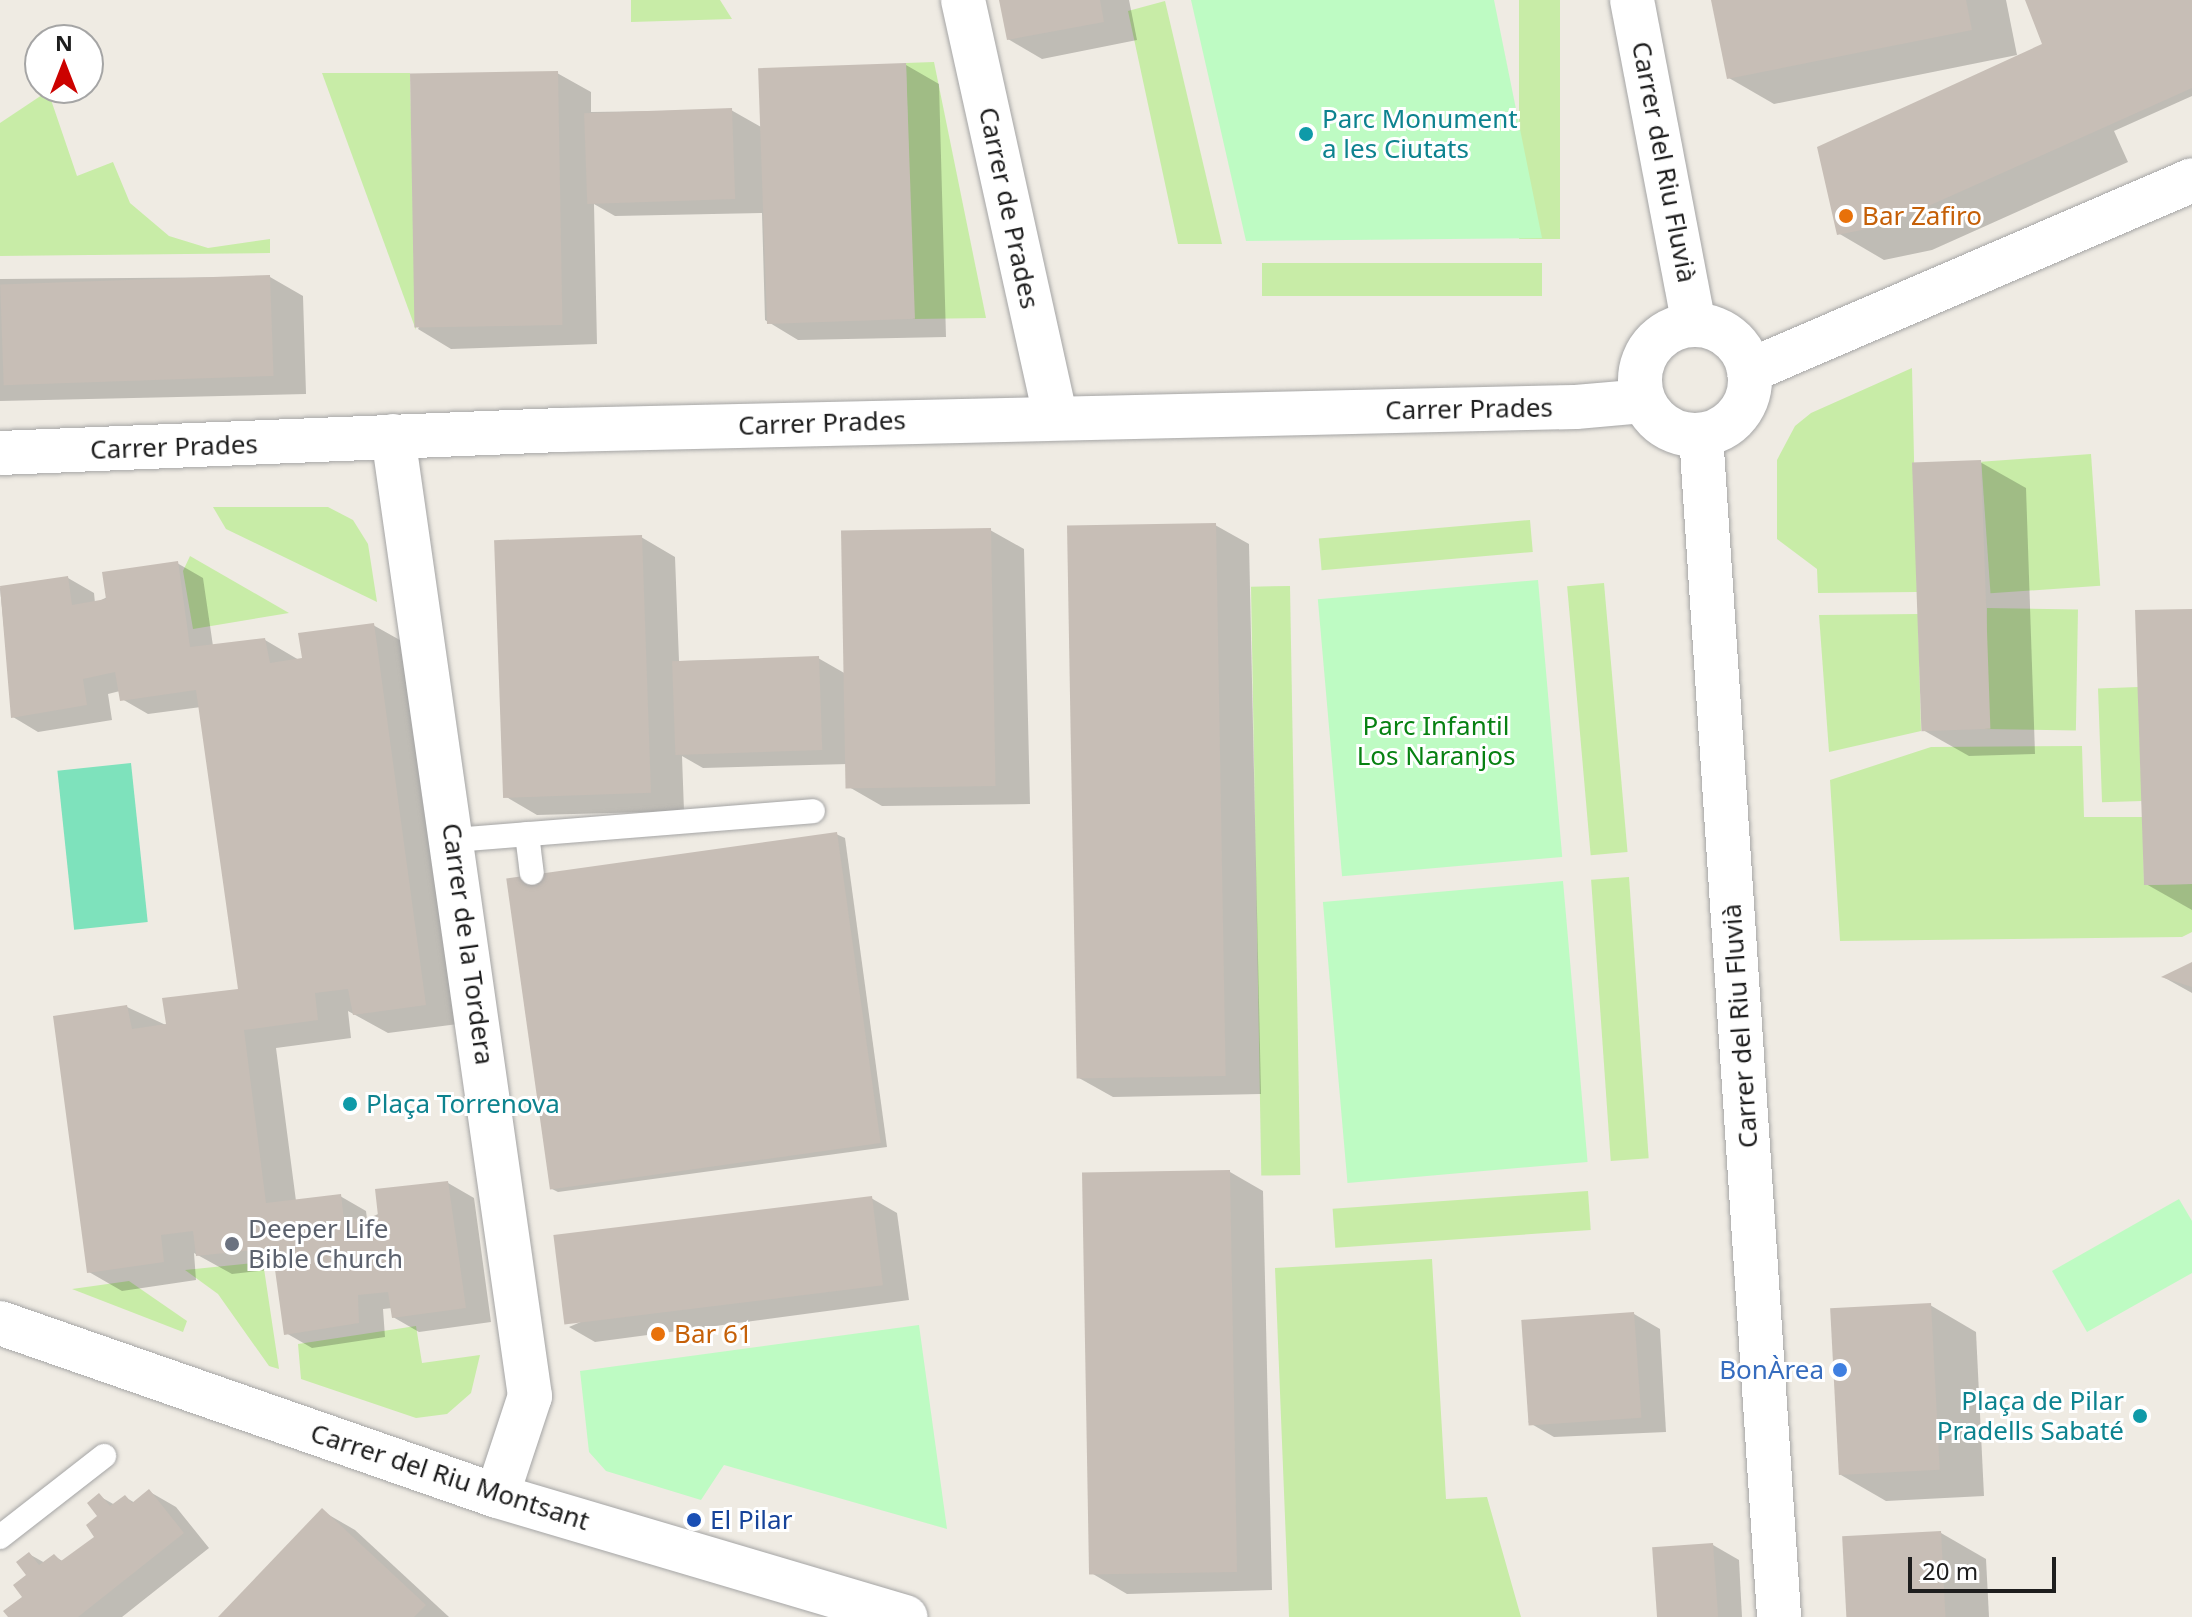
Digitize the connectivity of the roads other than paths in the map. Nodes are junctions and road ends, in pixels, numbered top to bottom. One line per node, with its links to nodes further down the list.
1 (963, 0): 7 (street, Carrer de Prades)
2 (1632, 0): 4 (street, Carrer del Riu Fluvià)
3 (2192, 180): 5 (street)
4 (1694, 324): 5 (street); 6 (street)
5 (1749, 371): 8 (street)
6 (1643, 401): 7 (street, Carrer Prades); 8 (street)
7 (1055, 416): 9 (street, Carrer Prades)
8 (1701, 435): 20 (street, Carrer del Riu Fluvià)
9 (393, 436): 10 (street, Carrer Prades); 13 (street, Carrer de la Tordera)
10 (0, 453)
11 (813, 811): 12 (lane)
12 (527, 834): 13 (lane); 14 (lane)
13 (454, 840): 17 (street, Carrer de la Tordera)
14 (532, 873)
15 (0, 1323): 17 (street, Carrer del Riu Montsant)
16 (104, 1456): 18 (lane)
17 (497, 1496): 19 (street, Carrer del Riu Montsant)
18 (0, 1537)
19 (905, 1617)
20 (1779, 1617)

